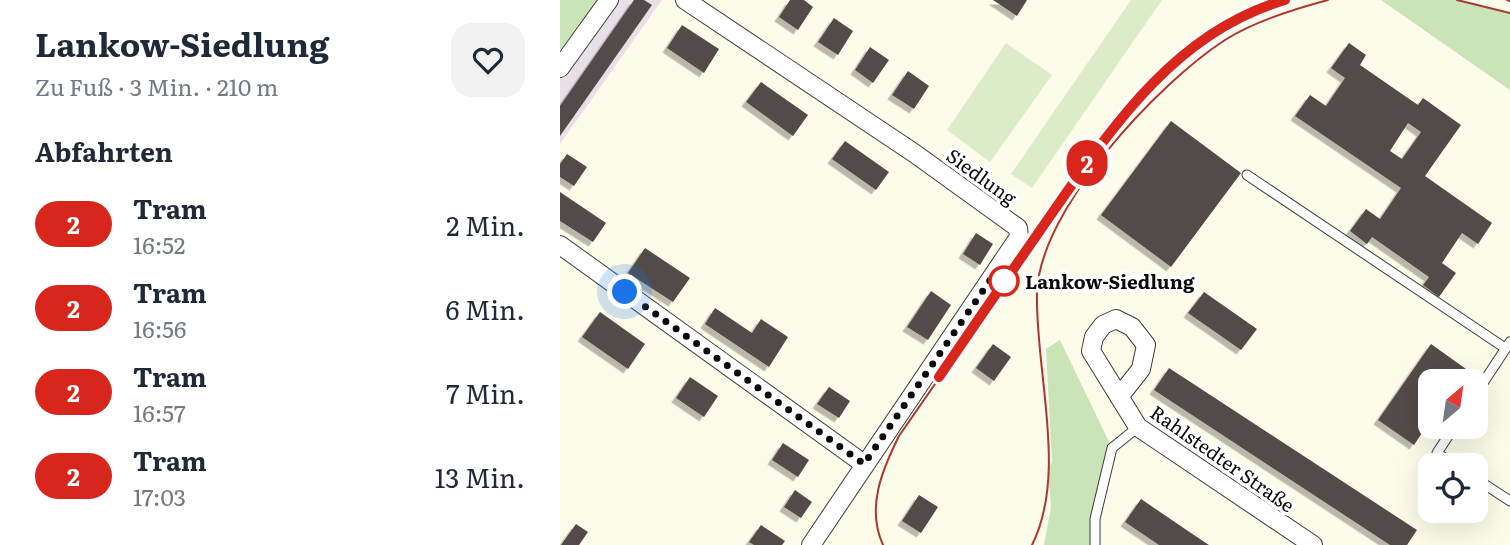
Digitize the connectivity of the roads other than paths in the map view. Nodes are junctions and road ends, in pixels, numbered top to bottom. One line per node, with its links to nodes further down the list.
1 (610, 0): 3 (street)
2 (685, 0): 10 (street, Siedlung)
3 (560, 68)
4 (1247, 174): 6 (lane)
5 (560, 245): 10 (street)
6 (1508, 345): 7 (lane)
7 (1488, 375)
8 (1119, 397): 9 (street, Rahlstedter Straße)
9 (1138, 427): 14 (lane); 15 (street, Rahlstedter Straße)
10 (864, 464): 13 (street, Siedlung)
11 (1488, 487): 12 (lane)
12 (1510, 501)
13 (811, 545)
14 (1095, 545)
15 (1313, 545)

